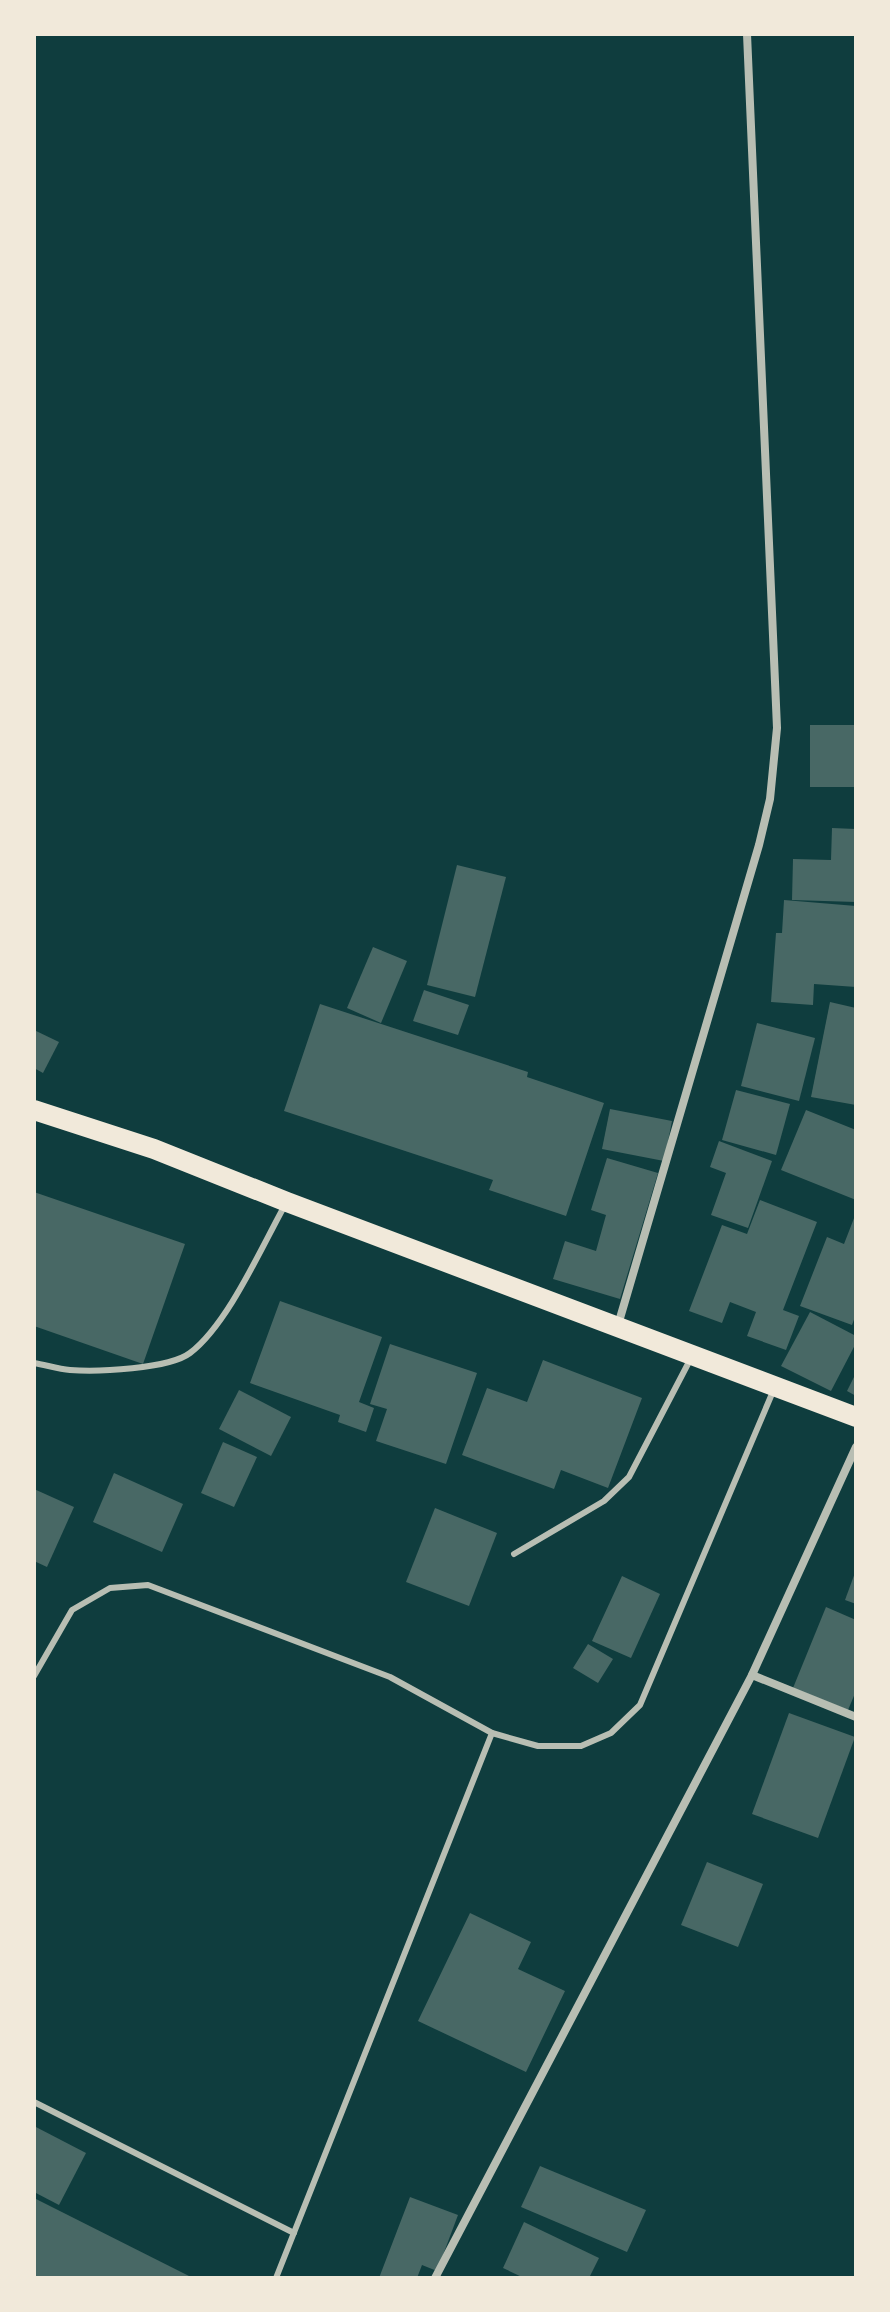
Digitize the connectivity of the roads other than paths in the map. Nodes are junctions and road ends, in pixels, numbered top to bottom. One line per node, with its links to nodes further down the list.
1 (747, 34): 4 (street)
2 (34, 1110): 3 (main road)
3 (287, 1202): 4 (main road); 6 (lane)
4 (618, 1326): 5 (main road)
5 (693, 1354): 7 (main road); 10 (lane)
6 (34, 1363)
7 (775, 1385): 8 (main road); 14 (lane)
8 (856, 1417)
9 (856, 1447): 11 (street)
10 (514, 1554)
11 (752, 1675): 13 (street); 18 (street)
12 (34, 1676): 14 (lane)
13 (856, 1717)
14 (492, 1733): 16 (lane)
15 (34, 2102): 16 (lane)
16 (294, 2233): 17 (lane)
17 (276, 2278)
18 (435, 2278)

